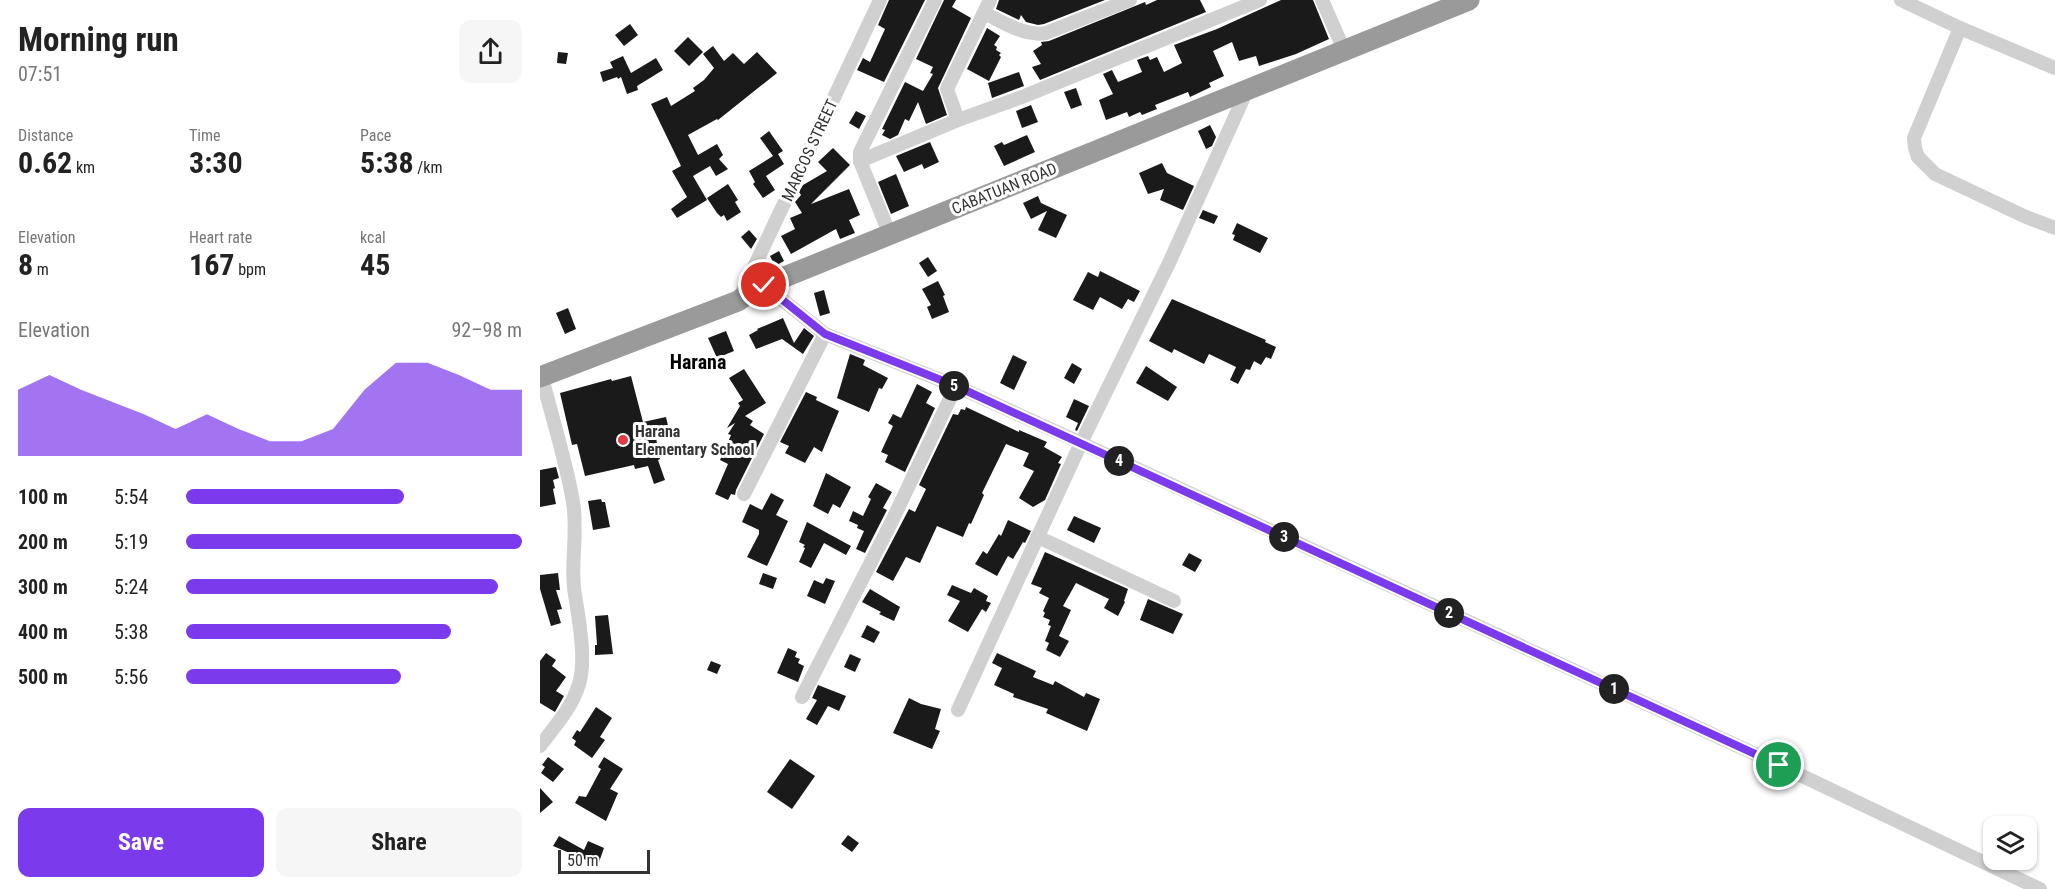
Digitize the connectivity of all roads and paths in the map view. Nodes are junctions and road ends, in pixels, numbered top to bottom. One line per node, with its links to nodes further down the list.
1 (880, 0): 19 (street, MARCOS STREET)
2 (935, 0): 15 (street)
3 (990, 0): 9 (street)
4 (1130, 0): 9 (street)
5 (1260, 0): 14 (street)
6 (1322, 0): 11 (street)
7 (1469, 0): 11 (highway, CABATUAN ROAD)
8 (1901, 0): 10 (street)
9 (984, 13): 14 (street)
10 (1960, 28): 12 (street); 16 (street)
11 (1344, 50): 13 (highway, CABATUAN ROAD)
12 (2055, 68)
13 (1248, 88): 17 (highway, CABATUAN ROAD); 23 (street)
14 (958, 120): 15 (street)
15 (860, 160): 17 (street)
16 (2055, 228)
17 (890, 235): 18 (highway, CABATUAN ROAD)
18 (764, 285): 19 (highway, CABATUAN ROAD); 20 (street)
19 (738, 301): 21 (highway, CABATUAN ROAD)
20 (825, 334): 22 (street); 24 (street)
21 (541, 377): 29 (street)
22 (956, 386): 23 (street); 27 (street)
23 (1081, 443): 25 (street); 30 (street)
24 (744, 494)
25 (1038, 537): 26 (street); 28 (street)
26 (1174, 601)
27 (802, 697)
28 (958, 710)
29 (540, 746)
30 (2040, 889)

